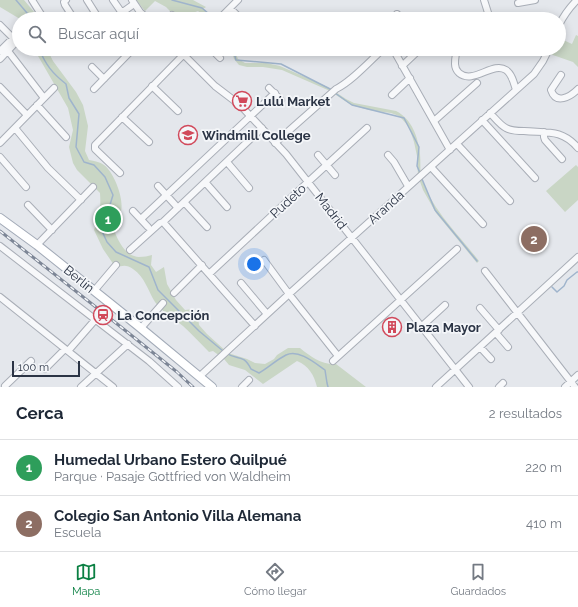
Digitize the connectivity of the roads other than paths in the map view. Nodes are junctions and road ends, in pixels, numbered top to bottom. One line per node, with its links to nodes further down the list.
1 (32, 0): 12 (street)
2 (66, 0): 13 (street)
3 (87, 0): 14 (street)
4 (114, 0): 15 (street)
5 (238, 0): 11 (street)
6 (484, 0): 20 (street)
7 (535, 0): 10 (street)
8 (576, 1): 21 (street)
9 (133, 2): 16 (street); 17 (street)
10 (518, 3)
11 (230, 8): 18 (street); 19 (street)
12 (40, 12)
13 (70, 12)
14 (95, 12)
15 (121, 12)
16 (123, 12)
17 (142, 12)
18 (226, 12)
19 (234, 12)
20 (488, 12)
21 (566, 12)
22 (0, 25): 23 (street)
23 (12, 36)
24 (12, 42): 26 (street)
25 (12, 45): 27 (street)
26 (0, 51)
27 (8, 51): 36 (street); 52 (street)
28 (125, 56): 41 (street)
29 (183, 56): 43 (street)
30 (185, 56): 58 (street, Madrid)
31 (375, 56): 69 (street)
32 (397, 56): 37 (street)
33 (413, 56): 37 (street)
34 (455, 56): 49 (street)
35 (545, 56): 49 (street, Aranda)
36 (0, 59)
37 (402, 66): 40 (street)
38 (92, 67): 41 (street)
39 (561, 75): 48 (street)
40 (410, 78): 51 (street); 61 (street)
41 (104, 79): 47 (street)
42 (477, 83): 61 (street)
43 (152, 86): 55 (street); 59 (street)
44 (0, 87): 57 (street)
45 (54, 88): 52 (street)
46 (270, 88): 50 (street)
47 (94, 89)
48 (578, 89)
49 (516, 90): 56 (street, Aranda)
50 (275, 93): 53 (street); 58 (street)
51 (392, 95)
52 (44, 98): 54 (street)
53 (281, 100)
54 (37, 105): 57 (street); 66 (street)
55 (178, 111)
56 (490, 113): 60 (street, Aranda); 65 (street)
57 (27, 115): 62 (street)
58 (250, 116): 63 (street, Madrid); 90 (street)
59 (122, 117): 67 (street); 80 (street)
60 (482, 120): 70 (street, Aranda); 82 (street)
61 (434, 121): 72 (street)
62 (15, 128): 68 (street); 91 (street)
63 (262, 128): 69 (street, Madrid); 77 (street)
64 (367, 128): 78 (street, Pudeto)
65 (544, 132): 71 (street); 76 (street)
66 (66, 137)
67 (149, 142)
68 (0, 143)
69 (275, 143): 84 (street, Madrid)
70 (457, 144): 72 (street, Aranda); 92 (street)
71 (578, 148)
72 (450, 150): 79 (street, Aranda)
73 (318, 155): 78 (street)
74 (388, 155): 86 (street)
75 (0, 157): 87 (street)
76 (562, 159)
77 (227, 162): 83 (street); 89 (street)
78 (327, 165): 81 (street); 84 (street, Pudeto)
79 (430, 167): 86 (street, Aranda); 101 (street)
80 (120, 173)
81 (335, 175)
82 (535, 178)
83 (205, 182): 93 (street); 95 (street)
84 (308, 182): 105 (street, Madrid); 115 (street, Pudeto)
85 (158, 186): 90 (street)
86 (408, 186): 105 (street, Aranda)
87 (26, 187)
88 (93, 188): 91 (street)
89 (249, 188)
90 (166, 196): 96 (street); 99 (street)
91 (81, 200): 104 (street)
92 (510, 201)
93 (184, 202): 96 (street); 103 (street)
94 (28, 205): 104 (street)
95 (227, 207)
96 (178, 208): 100 (street)
97 (133, 211): 99 (street)
98 (0, 218): 106 (main road, Berlín)
99 (141, 220): 102 (street)
100 (163, 222): 109 (street); 113 (street)
101 (483, 224)
102 (148, 227)
103 (207, 227)
104 (52, 230): 106 (street)
105 (351, 238): 119 (street, Aranda); 121 (street, Madrid)
106 (37, 245): 117 (main road, Berlín)
107 (0, 246): 127 (street)
108 (457, 249): 121 (street)
109 (130, 250)
110 (578, 258): 125 (street)
111 (264, 260): 119 (street)
112 (116, 265): 117 (street)
113 (202, 265): 115 (street); 118 (street)
114 (485, 271): 125 (street)
115 (209, 274): 128 (street)
116 (241, 283): 126 (street)
117 (94, 291): 130 (main road, Berlín)
118 (174, 293)
119 (289, 294): 121 (street); 126 (street, Aranda)
120 (0, 297): 135 (street)
121 (400, 300): 129 (street, Madrid)
122 (163, 303): 130 (street)
123 (445, 305): 129 (street)
124 (480, 308): 131 (street)
125 (518, 312): 131 (street); 145 (street)
126 (267, 314): 128 (street, Aranda)
127 (96, 320): 132 (street); 135 (street)
128 (255, 326): 142 (street, Aranda)
129 (421, 327): 139 (street, Madrid)
130 (141, 328): 142 (main road, Berlín)
131 (497, 332): 133 (street); 134 (street)
132 (128, 344): 140 (street); 148 (street)
133 (480, 347): 136 (street); 139 (street)
134 (508, 347)
135 (67, 350): 138 (street); 140 (street)
136 (491, 359)
137 (31, 361): 144 (street)
138 (45, 369)
139 (455, 370): 151 (street); 152 (street, Madrid)
140 (96, 373): 146 (street); 147 (street)
141 (578, 375): 145 (street)
142 (200, 376): 149 (main road, Berlín)
143 (249, 380): 150 (street)
144 (4, 385)
145 (573, 385): 153 (street)
146 (81, 387)
147 (113, 387)
148 (178, 387)
149 (212, 387)
150 (242, 387)
151 (436, 387)
152 (468, 387)
153 (565, 387)

